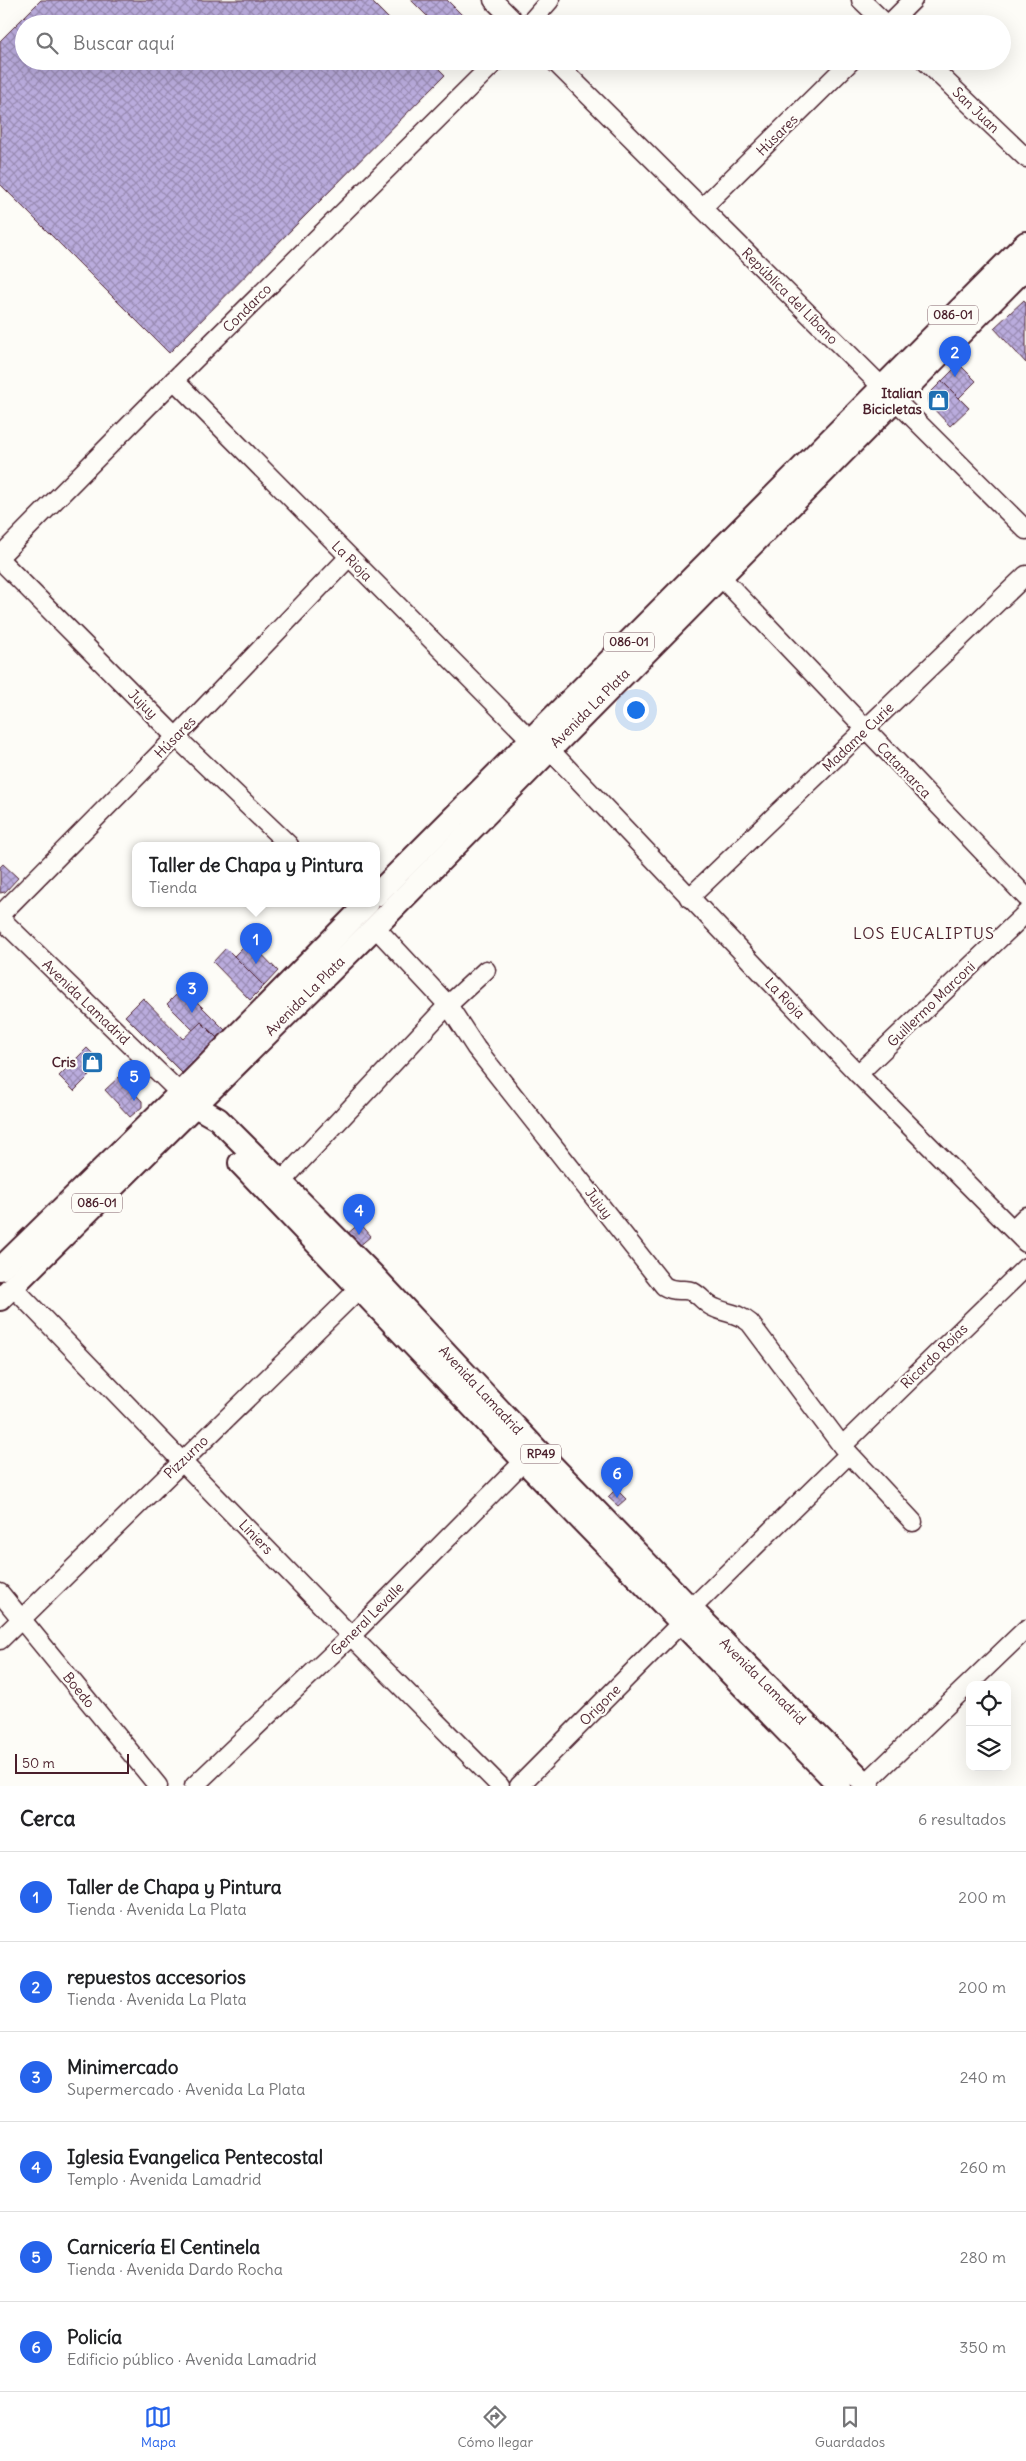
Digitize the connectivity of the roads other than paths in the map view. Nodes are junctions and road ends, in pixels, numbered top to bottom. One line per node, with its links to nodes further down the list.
1 (493, 0): 5 (street)
2 (550, 0): 6 (street)
3 (861, 0): 7 (street)
4 (913, 0): 8 (street)
5 (507, 15)
6 (537, 15)
7 (878, 15)
8 (897, 15)
9 (487, 70): 17 (street, Condarco)
10 (563, 70): 14 (street, República del Líbano)
11 (842, 70): 14 (street, Húsares)
12 (934, 70): 13 (street, San Juan)
13 (1026, 158)
14 (702, 208): 18 (street, República del Líbano)
15 (1026, 243): 18 (main road, Avenida La Plata / 086-01)
16 (1026, 266): 18 (main road, Avenida La Plata / 086-01)
17 (174, 380): 20 (street, Condarco); 21 (street, La Rioja)
18 (888, 393): 19 (street, República del Líbano); 23 (main road, Avenida La Plata / 086-01); 26 (main road, Avenida La Plata / 086-01)
19 (1026, 530)
20 (0, 558): 25 (street, Jujuy)
21 (348, 558): 25 (street, Húsares); 26 (street, La Rioja)
22 (1026, 575): 24 (street, Madame Curie)
23 (721, 578): 24 (street, Catamarca); 26 (main road, Avenida La Plata / 086-01)
24 (866, 730): 30 (street, Madame Curie); 31 (street, Catamarca)
25 (176, 736): 27 (street, Jujuy); 34 (street, Húsares)
26 (540, 745): 28 (main road, Avenida La Plata / 086-01); 29 (main road, Avenida La Plata / 086-01); 30 (street, La Rioja)
27 (286, 842)
28 (380, 891)
29 (380, 895)
30 (689, 898): 38 (street, La Rioja)
31 (1026, 898)
32 (363, 911): 37 (street, Jujuy); 39 (main road, Avenida La Plata / 086-01)
33 (1026, 913): 38 (street, Guillermo Marconi)
34 (0, 914)
35 (0, 918): 39 (street, Avenida Lamadrid / RP49)
36 (486, 970): 37 (street)
37 (448, 1005): 40 (street); 47 (street, Jujuy)
38 (858, 1074): 42 (street, La Rioja)
39 (188, 1099): 40 (main road, Avenida Lamadrid / RP49); 45 (main road, Avenida Lamadrid / RP49); 46 (main road, 086-01)
40 (281, 1182): 45 (main road, Avenida Lamadrid / RP49)
41 (1026, 1216): 42 (street)
42 (1013, 1229): 43 (street, La Rioja)
43 (1026, 1243)
44 (1026, 1267): 47 (street, Ricardo Rojas)
45 (367, 1281): 48 (main road, Avenida Lamadrid / RP49); 49 (street, Pizzurno)
46 (4, 1285): 49 (street, Liniers)
47 (846, 1450): 50 (street, Jujuy); 52 (street, Ricardo Rojas)
48 (530, 1455): 52 (main road, Avenida Lamadrid / RP49); 55 (street, General Levalle)
49 (182, 1461): 53 (street, Pizzurno); 55 (street, Liniers)
50 (913, 1522)
51 (0, 1593): 53 (street, Boedo)
52 (686, 1616): 57 (main road, Avenida Lamadrid / RP49); 61 (street, Origone); 62 (main road, Avenida Lamadrid / RP49)
53 (21, 1619): 56 (street, Pizzurno); 58 (street, Boedo)
54 (1026, 1629): 57 (street)
55 (351, 1636): 59 (street, General Levalle); 60 (street, Liniers)
56 (0, 1640)
57 (866, 1785)
58 (158, 1786)
59 (194, 1786)
60 (500, 1786)
61 (518, 1786)
62 (840, 1786)

